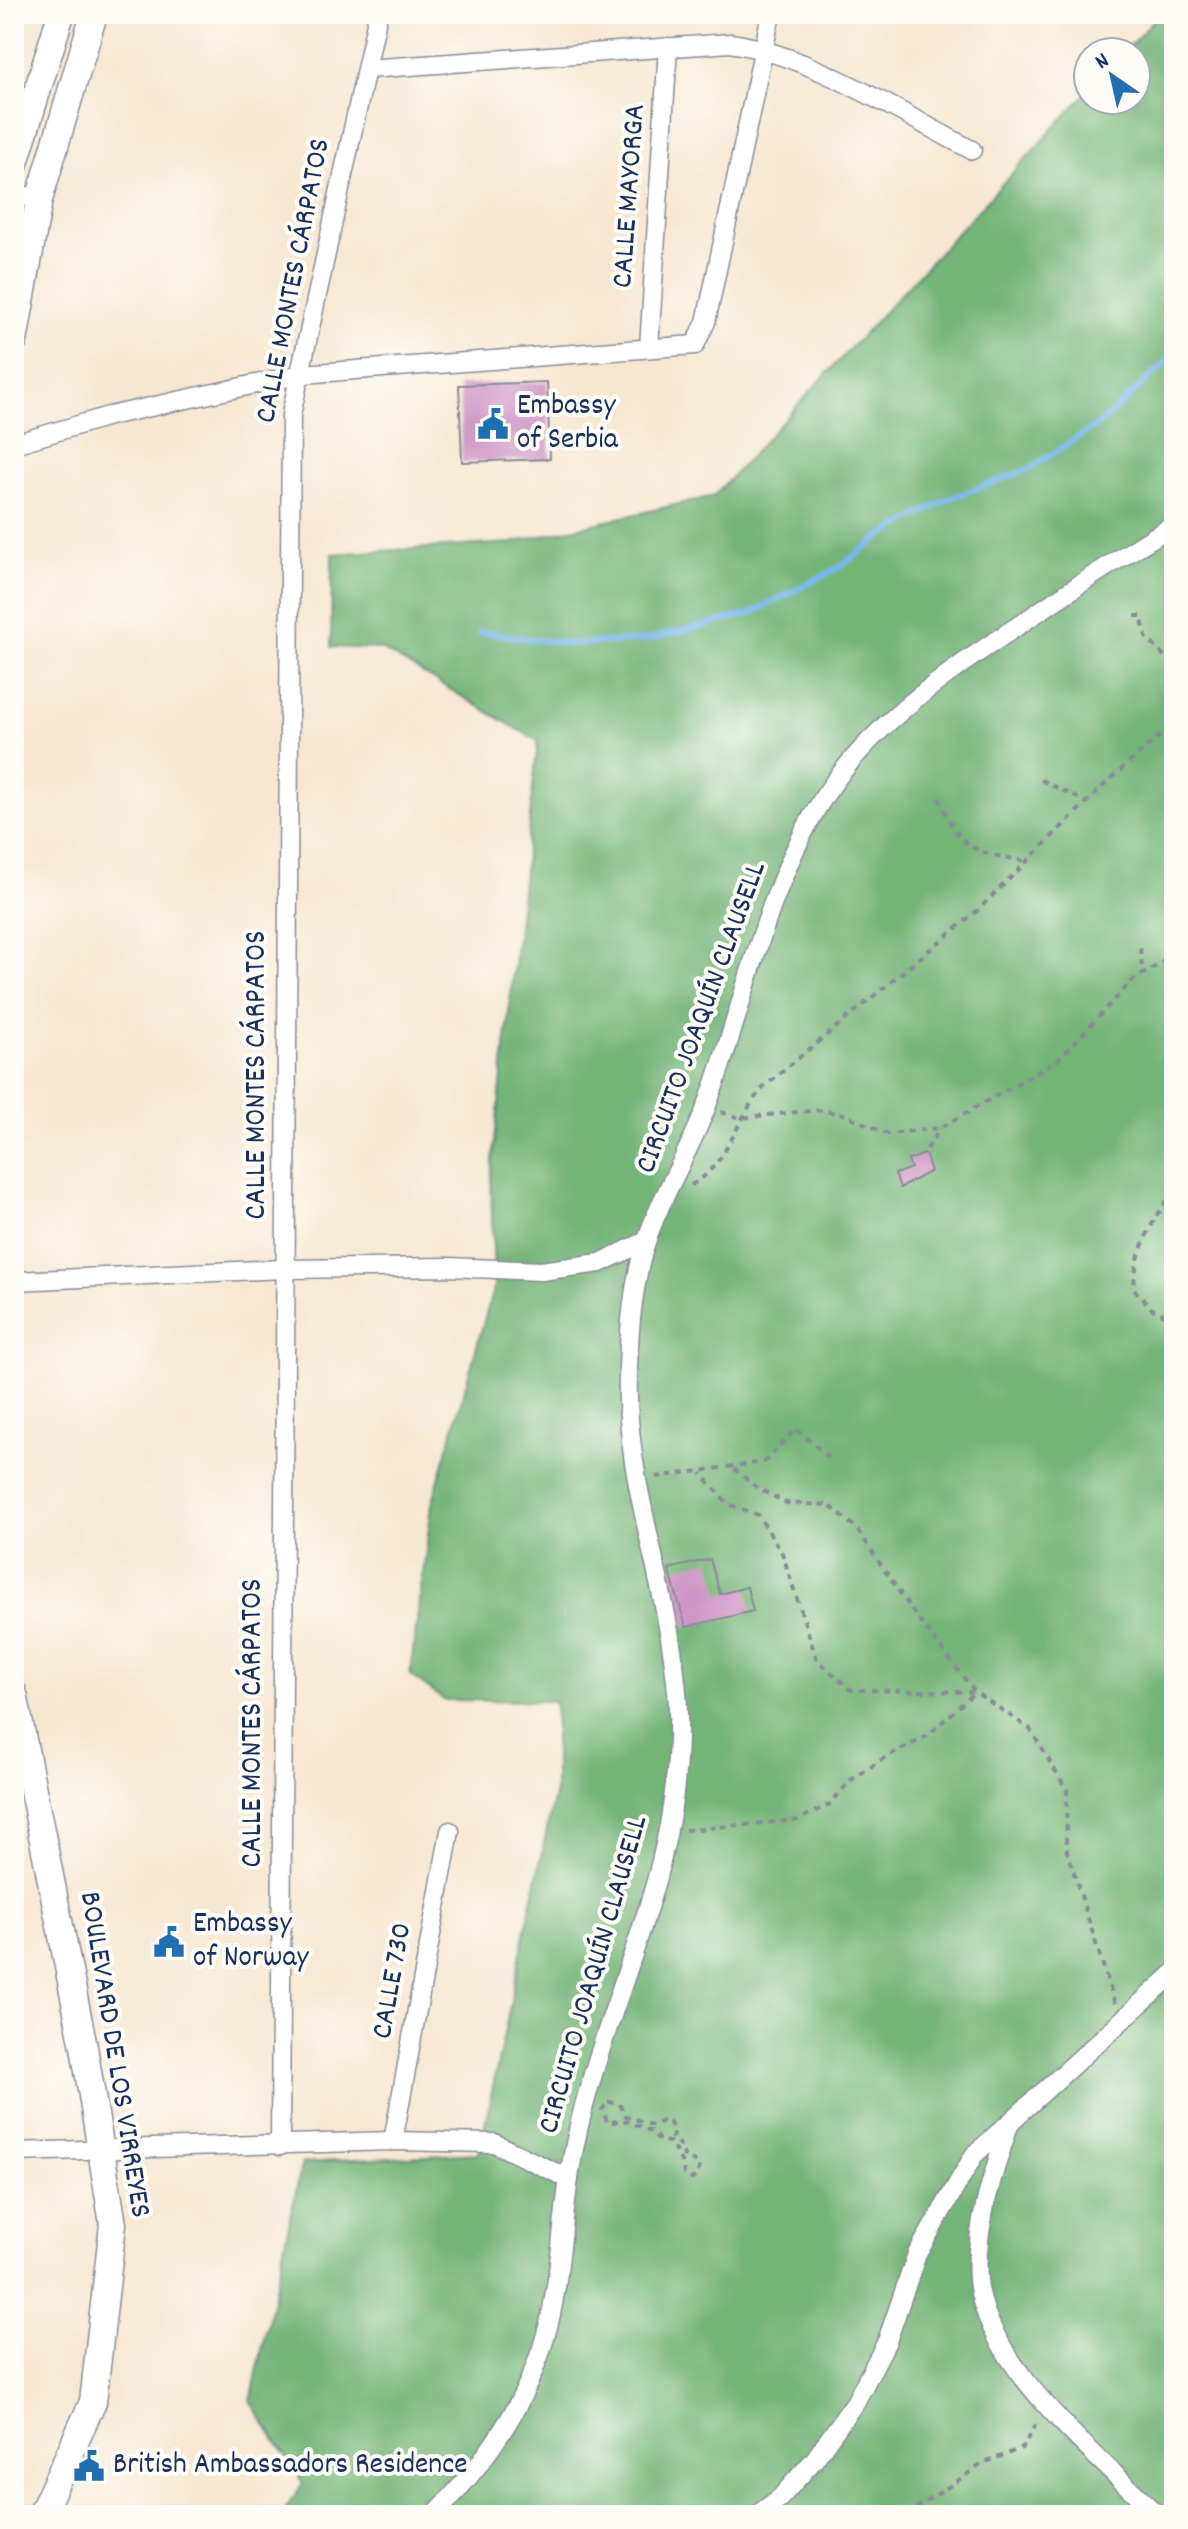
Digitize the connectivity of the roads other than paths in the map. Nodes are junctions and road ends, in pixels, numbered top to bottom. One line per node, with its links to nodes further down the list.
1 (61, 14): 9 (street)
2 (94, 14): 10 (street)
3 (378, 14): 7 (street, CALLE MONTES CÁRPATOS)
4 (771, 14): 6 (street)
5 (668, 47): 6 (street); 7 (street); 12 (street, CALLE MAYORGA)
6 (763, 47): 8 (street); 12 (street)
7 (367, 69): 13 (street, CALLE MONTES CÁRPATOS)
8 (972, 150)
9 (14, 166)
10 (26, 196): 11 (street)
11 (14, 341)
12 (649, 348): 13 (street)
13 (302, 374): 14 (street); 17 (street, CALLE MONTES CÁRPATOS)
14 (14, 444)
15 (1174, 525): 16 (street, CIRCUITO JOAQUÍN CLAUSELL)
16 (646, 1241): 17 (street); 27 (street, CIRCUITO JOAQUÍN CLAUSELL)
17 (284, 1269): 18 (street); 24 (street, CALLE MONTES CÁRPATOS)
18 (14, 1281)
19 (14, 1694): 25 (street, BOULEVARD DE LOS VIRREYES)
20 (450, 1831): 23 (street, CALLE 730)
21 (1174, 1973): 22 (street)
22 (1010, 2122): 30 (street); 31 (street)
23 (393, 2141): 24 (street); 27 (street)
24 (280, 2146): 25 (street)
25 (102, 2151): 26 (street); 28 (street, BOULEVARD DE LOS VIRREYES)
26 (14, 2152)
27 (569, 2179): 29 (street, CIRCUITO JOAQUÍN CLAUSELL)
28 (41, 2515)
29 (434, 2515)
30 (757, 2515)
31 (1157, 2515)

